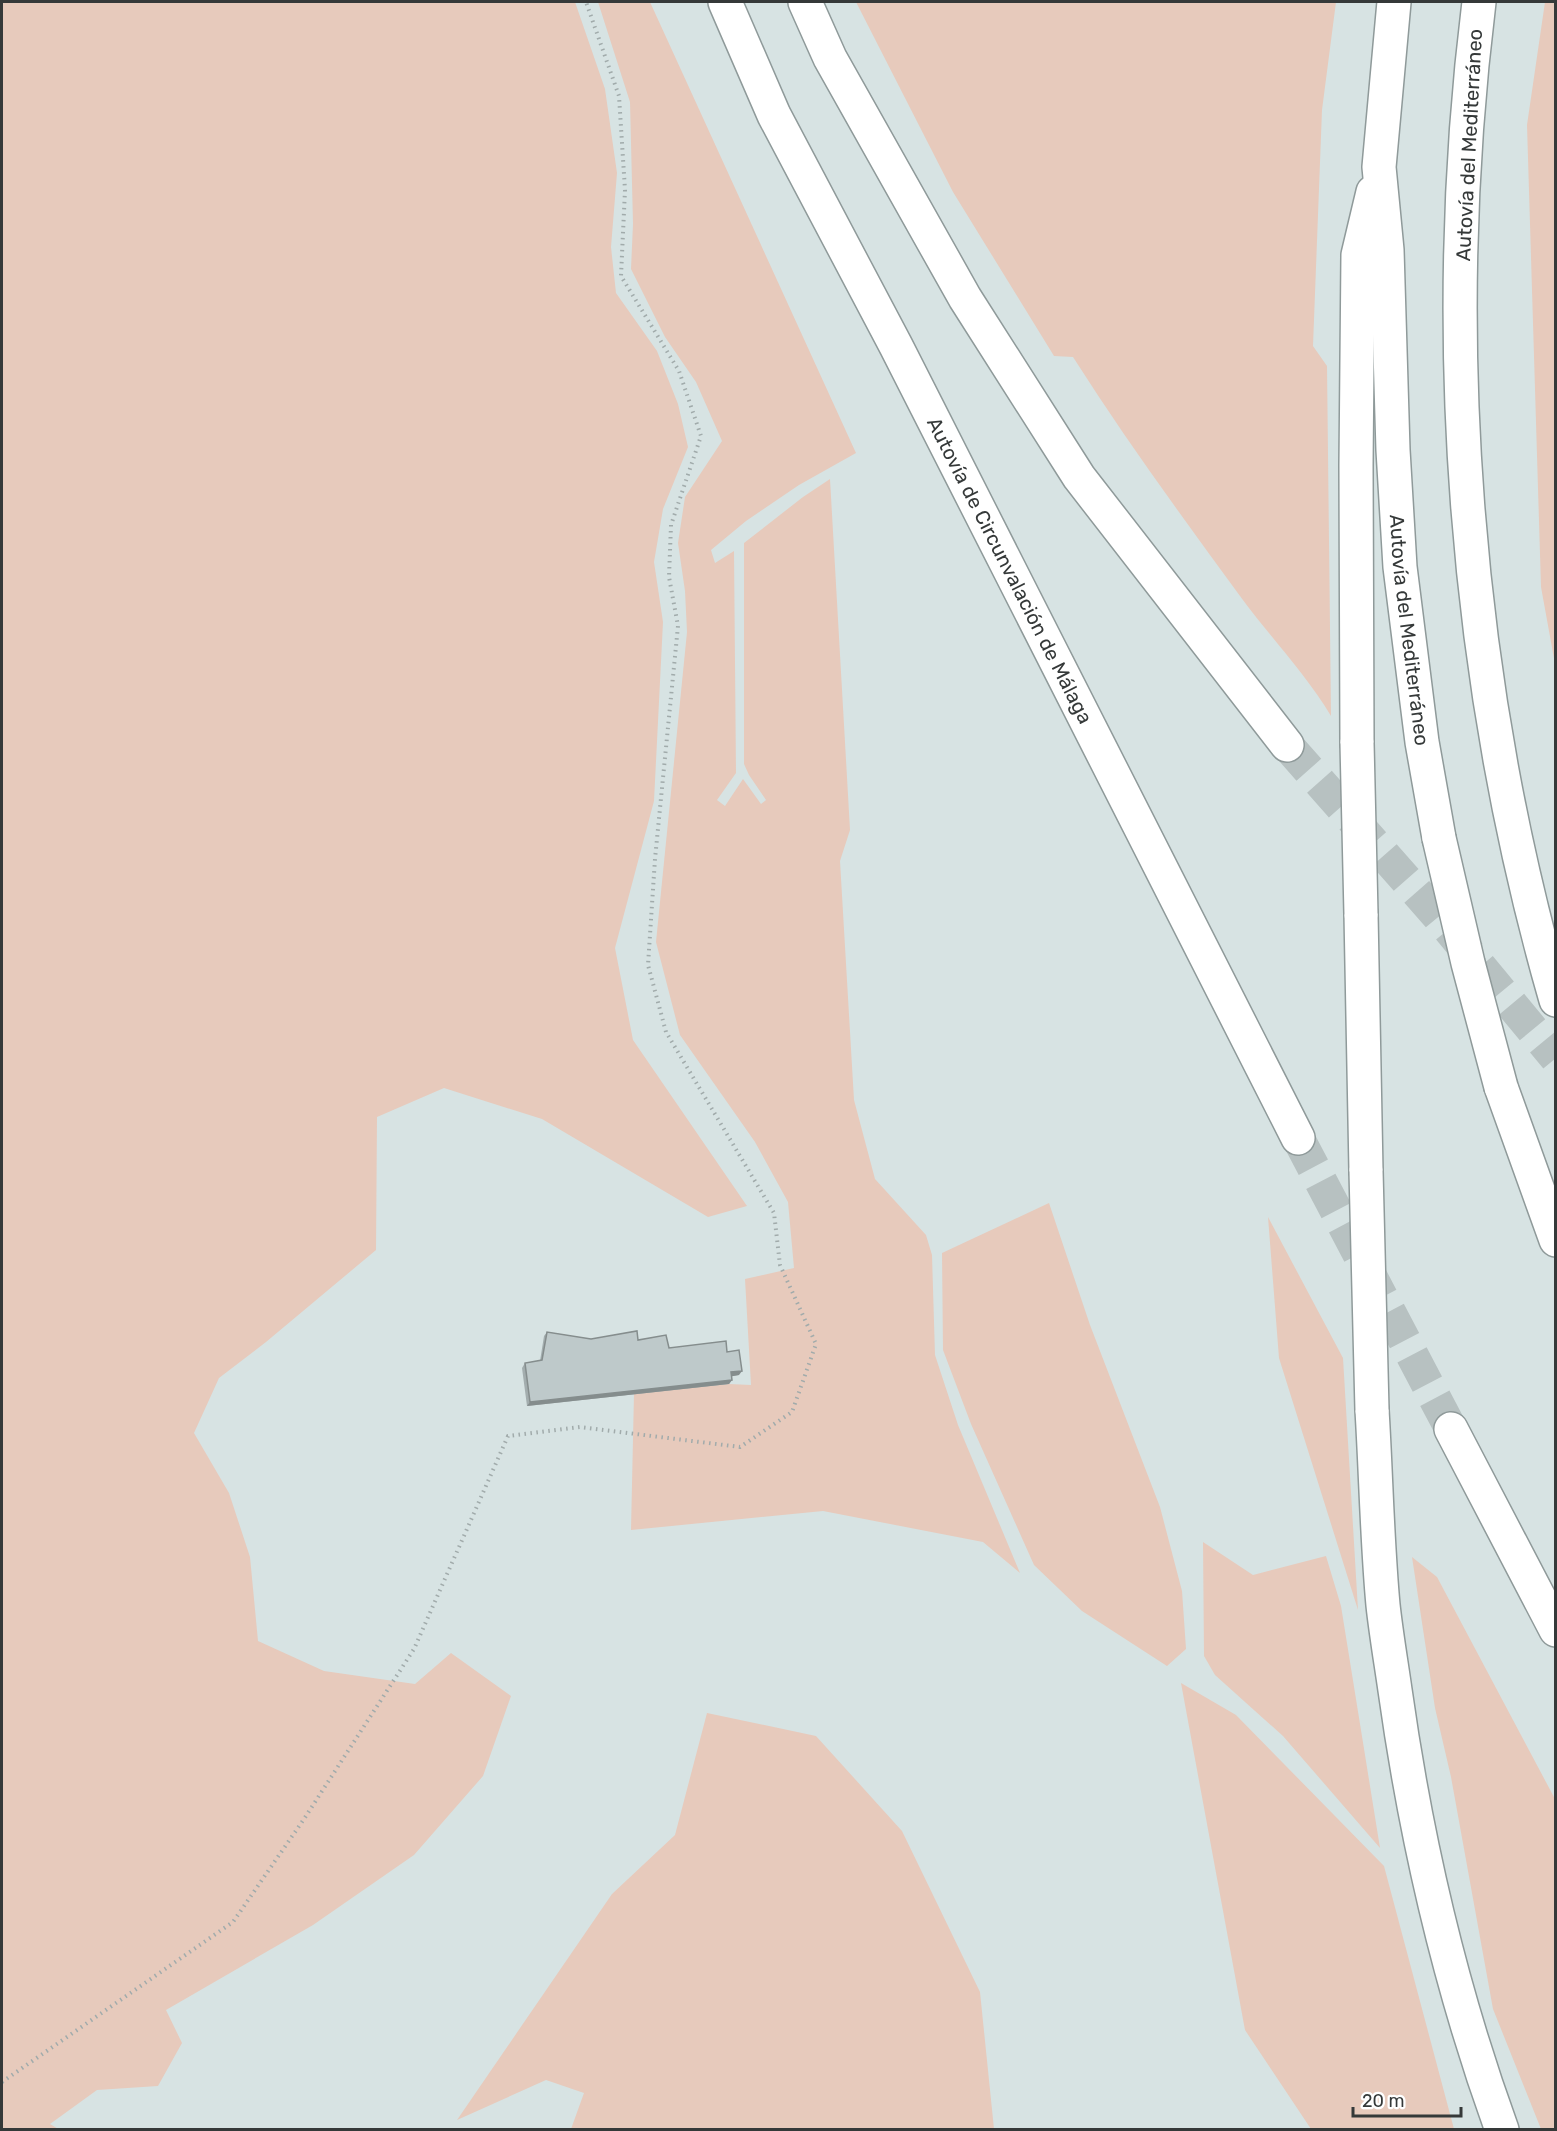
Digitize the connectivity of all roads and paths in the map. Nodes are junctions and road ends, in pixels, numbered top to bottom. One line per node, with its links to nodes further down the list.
1 (586, 2): 13 (path)
2 (725, 2): 9 (highway, Autovía de Circunvalación de Málaga)
3 (805, 2): 7 (highway)
4 (1394, 2): 6 (highway, Autovía del Mediterráneo)
5 (1479, 2): 8 (highway, Autovía del Mediterráneo)
6 (1379, 167): 10 (highway, Autovía del Mediterráneo, bridge); 14 (highway, bridge)
7 (1287, 746)
8 (1556, 1000)
9 (1298, 1138)
10 (1556, 1240)
11 (1451, 1429): 12 (highway)
12 (1556, 1630)
13 (2, 2082)
14 (1502, 2130)

